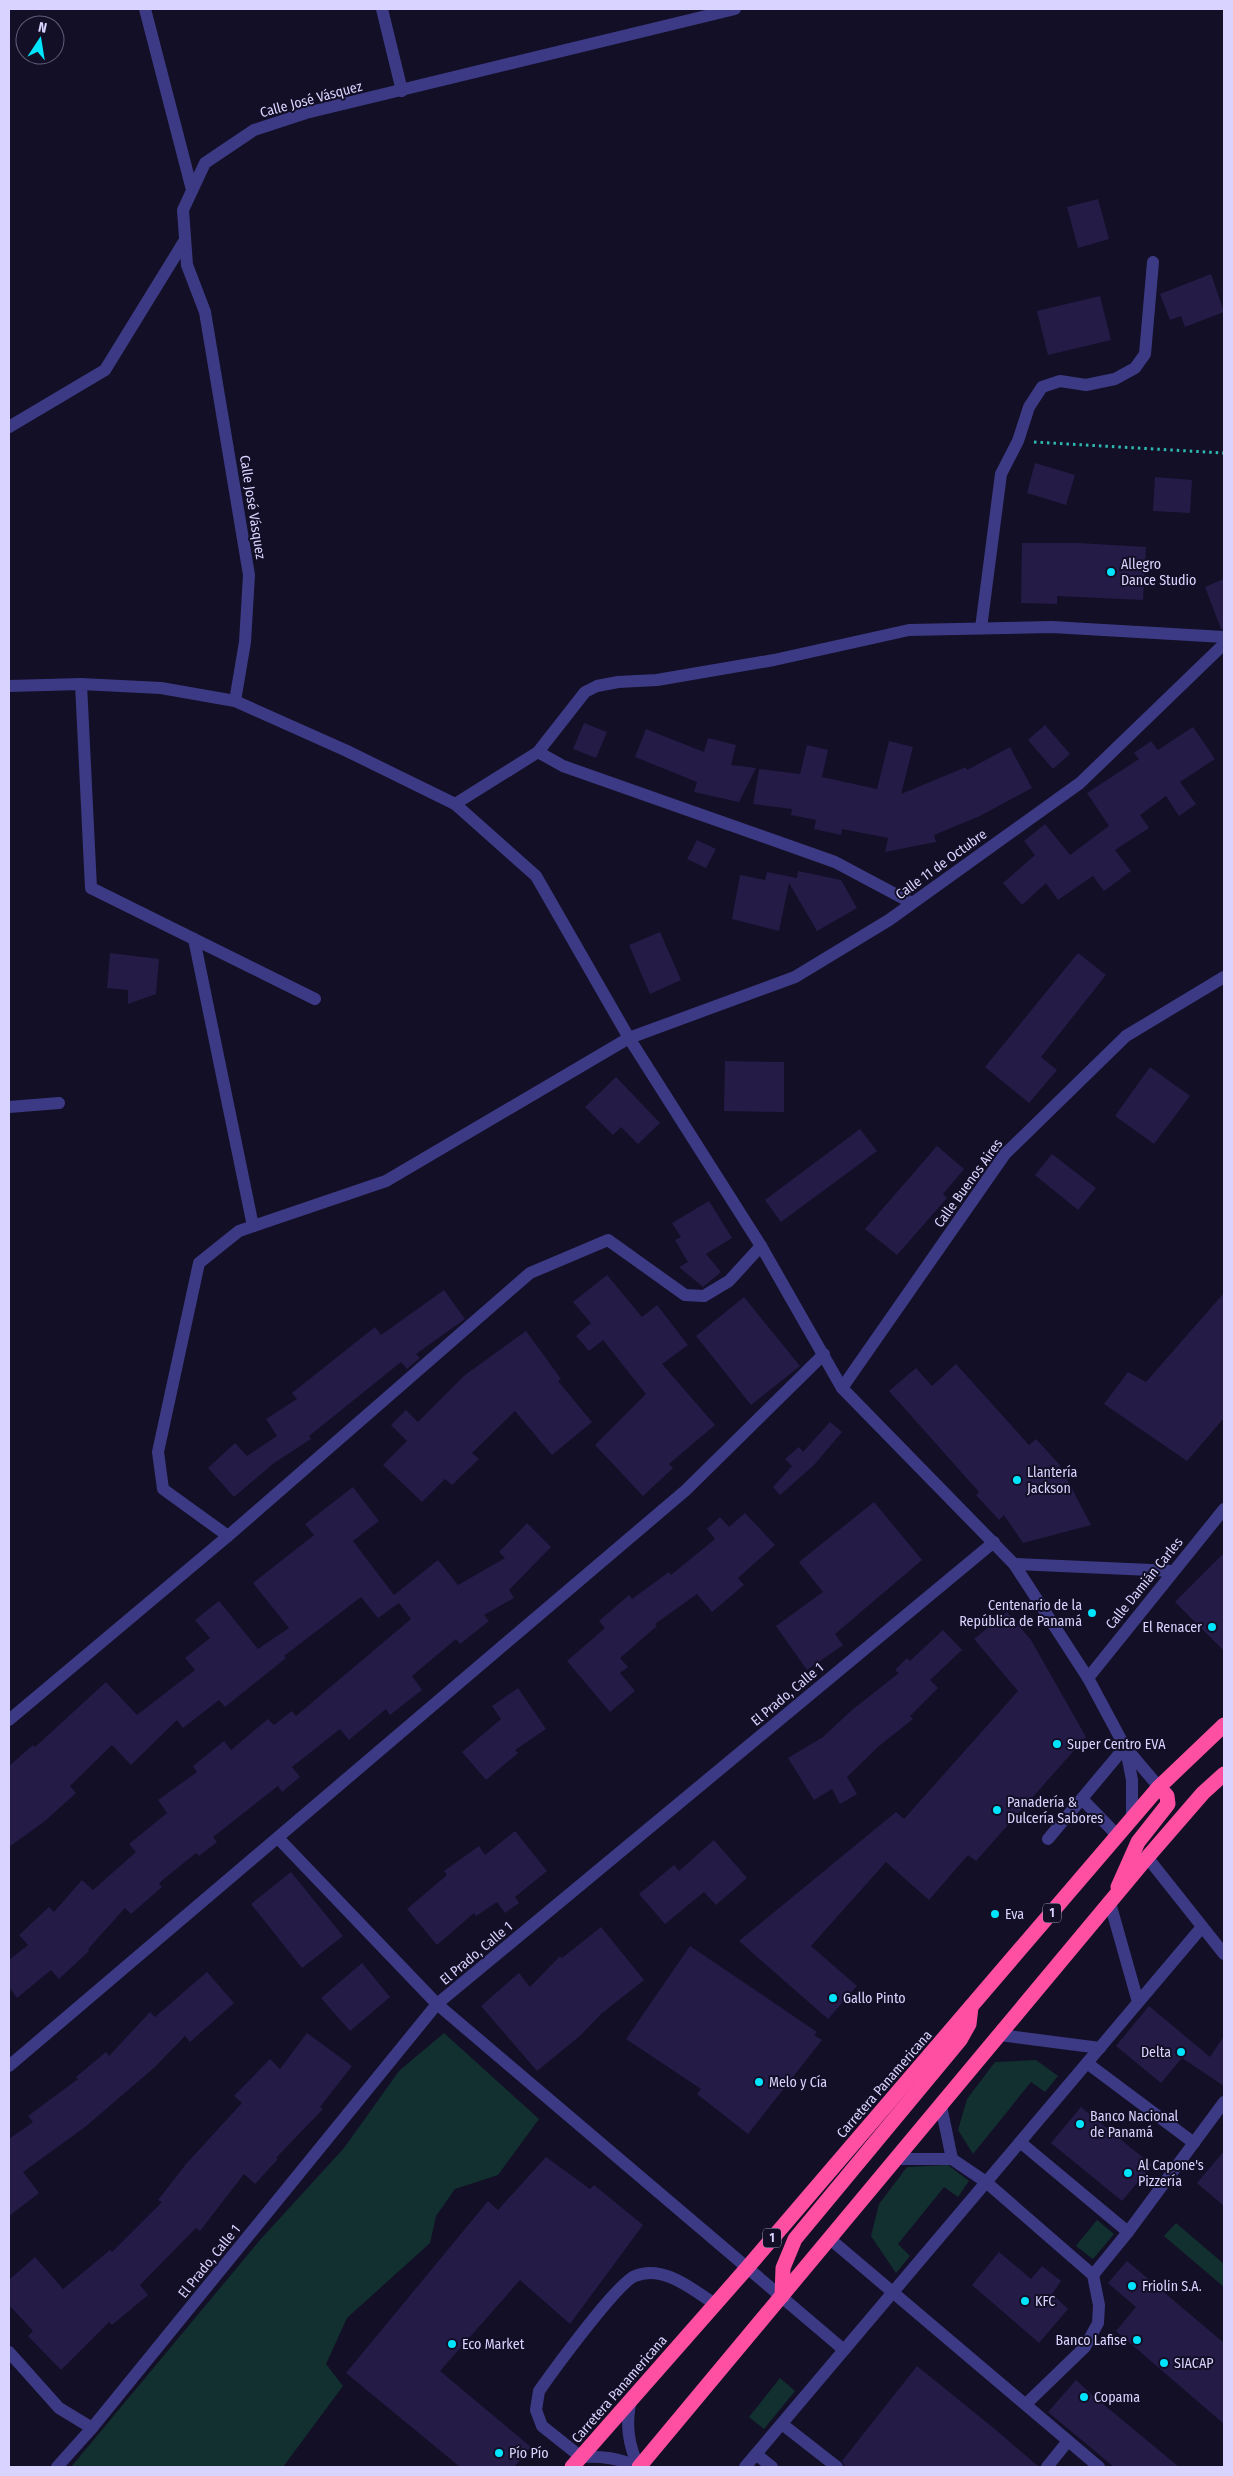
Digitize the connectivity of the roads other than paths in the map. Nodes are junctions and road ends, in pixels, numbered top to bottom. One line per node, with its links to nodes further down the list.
1 (145, 9): 5 (street)
2 (382, 9): 4 (street)
3 (735, 9): 4 (street, Calle José Vásquez)
4 (402, 91): 5 (street, Calle José Vásquez)
5 (192, 190): 6 (street, Calle José Vásquez)
6 (185, 240): 8 (street); 14 (street, Calle José Vásquez)
7 (1152, 262): 9 (street)
8 (9, 427)
9 (981, 628): 10 (street); 15 (street)
10 (1224, 637)
11 (1224, 644): 17 (street, Calle 11 de Octubre)
12 (81, 684): 13 (street); 14 (street); 18 (street)
13 (9, 686)
14 (235, 701): 16 (street)
15 (538, 752): 16 (street); 17 (street)
16 (455, 804): 21 (street)
17 (912, 903): 21 (street, Calle 11 de Octubre)
18 (194, 939): 20 (street); 24 (street)
19 (1224, 977): 27 (street, Calle Buenos Aires)
20 (315, 999)
21 (629, 1038): 24 (street, Calle 11 de Octubre); 25 (street)
22 (59, 1103): 23 (street)
23 (9, 1108)
24 (253, 1226): 29 (street, Calle 11 de Octubre)
25 (761, 1246): 26 (street); 29 (street)
26 (824, 1354): 27 (street); 42 (street)
27 (842, 1388): 30 (street)
28 (1224, 1509): 32 (street, Calle Damián Carles)
29 (228, 1536): 34 (street)
30 (994, 1542): 31 (street); 49 (street, El Prado, Calle 1)
31 (1014, 1564): 32 (street); 33 (street)
32 (1173, 1571): 33 (street, Calle Damián Carles)
33 (1088, 1678): 36 (street)
34 (9, 1720)
35 (1224, 1725): 38 (highway, Carretera Panamericana / 1)
36 (1126, 1747): 38 (street); 39 (street); 40 (street)
37 (1224, 1774): 44 (highway)
38 (1159, 1787): 40 (highway, Carretera Panamericana / 1); 45 (highway)
39 (1082, 1799): 41 (street); 43 (street)
40 (1132, 1819): 41 (highway, Carretera Panamericana / 1)
41 (1118, 1836): 50 (highway, Carretera Panamericana / 1)
42 (278, 1838): 49 (street); 54 (street)
43 (1048, 1839)
44 (1147, 1857): 45 (highway); 46 (street)
45 (1112, 1901): 48 (street); 51 (highway)
46 (1202, 1926): 47 (street); 48 (street)
47 (1224, 1954)
48 (1138, 2002): 52 (street)
49 (437, 2004): 64 (street); 74 (street, El Prado, Calle 1)
50 (971, 2007): 64 (highway, Carretera Panamericana / 1); 67 (highway, 1)
51 (1000, 2035): 52 (street); 56 (highway)
52 (1100, 2048): 53 (street)
53 (1087, 2062): 57 (street); 58 (street)
54 (9, 2066)
55 (1224, 2102): 58 (street)
56 (941, 2106): 59 (highway); 60 (street)
57 (1020, 2142): 61 (street); 62 (street)
58 (1194, 2143): 62 (street)
59 (897, 2159): 60 (street); 63 (highway)
60 (952, 2159): 61 (street)
61 (986, 2182): 65 (street); 66 (street)
62 (1128, 2232): 65 (street)
63 (830, 2239): 66 (street); 67 (highway)
64 (747, 2268): 67 (street); 68 (highway, Carretera Panamericana / 1)
65 (1093, 2274): 72 (street)
66 (893, 2292): 69 (street); 72 (street)
67 (782, 2296): 69 (street); 79 (highway)
68 (715, 2304): 71 (highway, Carretera Panamericana / 1); 77 (street)
69 (844, 2350): 73 (street)
70 (9, 2352): 74 (street)
71 (631, 2400): 77 (highway, Carretera Panamericana / 1); 79 (street)
72 (1026, 2404): 75 (street)
73 (782, 2424): 76 (street); 82 (street)
74 (92, 2428): 78 (street, El Prado, Calle 1)
75 (1068, 2441): 83 (street); 84 (street)
76 (756, 2454): 80 (street); 81 (street)
77 (576, 2462): 79 (street)
78 (57, 2467)
79 (639, 2467)
80 (745, 2467)
81 (772, 2467)
82 (837, 2467)
83 (1047, 2467)
84 (1099, 2467)

